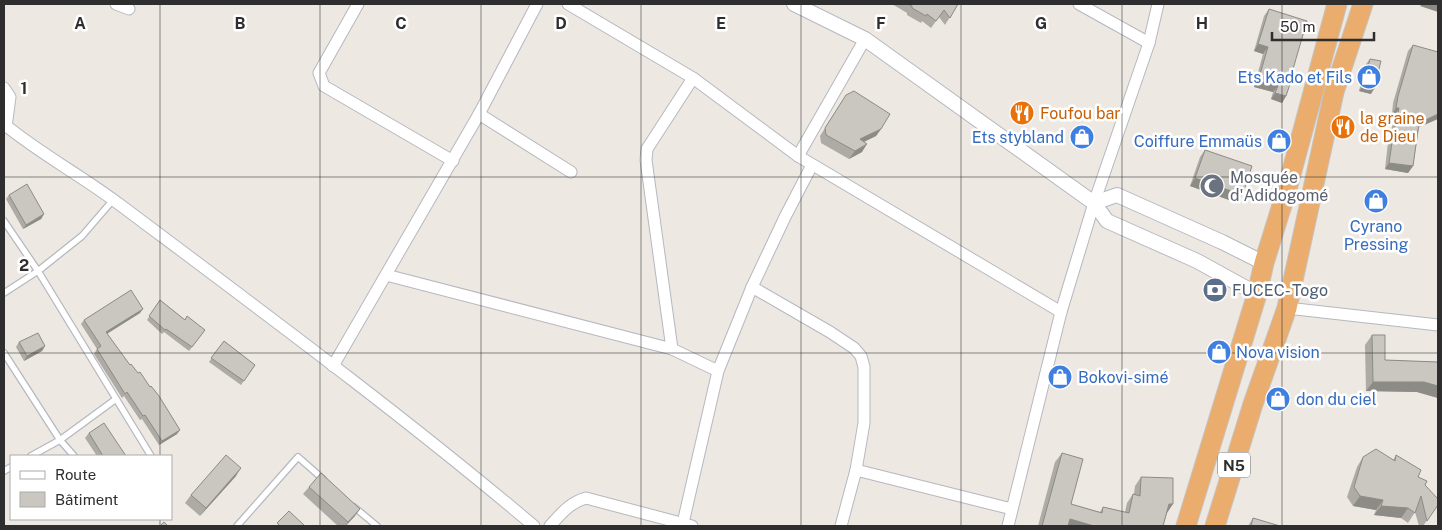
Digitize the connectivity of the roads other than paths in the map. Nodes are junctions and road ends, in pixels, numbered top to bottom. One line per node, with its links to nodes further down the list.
1 (116, 4): 10 (street)
2 (358, 4): 18 (street)
3 (537, 4): 15 (street)
4 (568, 4): 13 (street)
5 (794, 4): 11 (street)
6 (1079, 4): 12 (street)
7 (1158, 4): 12 (street)
8 (1337, 4): 24 (highway, N5)
9 (1363, 4): 27 (highway, N5)
10 (129, 9)
11 (865, 39): 17 (street); 22 (street)
12 (1149, 43): 22 (street)
13 (692, 78): 17 (street); 34 (street)
14 (4, 88): 16 (street)
15 (479, 114): 18 (street); 20 (street)
16 (5, 125): 21 (street)
17 (798, 156): 19 (street)
18 (453, 161): 26 (street)
19 (812, 165): 28 (street); 32 (street)
20 (570, 172)
21 (113, 200): 25 (lane); 36 (street)
22 (1094, 203): 24 (street); 30 (street); 32 (street)
23 (4, 221): 25 (lane)
24 (1264, 263): 27 (highway); 30 (highway, N5)
25 (38, 271): 29 (lane); 38 (lane)
26 (386, 275): 34 (street); 36 (street)
27 (1294, 276): 31 (highway, N5)
28 (752, 287): 37 (street); 43 (street)
29 (4, 293)
30 (1257, 294): 31 (highway); 54 (highway, N5)
31 (1287, 308): 33 (street); 55 (highway, N5)
32 (1061, 312): 46 (street)
33 (1438, 325)
34 (672, 349): 37 (street)
35 (4, 352): 39 (lane)
36 (334, 366): 50 (street)
37 (718, 371): 47 (street)
38 (116, 399): 39 (lane); 42 (lane)
39 (60, 440): 40 (lane); 41 (lane)
40 (33, 455)
41 (73, 455)
42 (150, 455)
43 (856, 470): 46 (street); 52 (street)
44 (327, 482): 48 (lane)
45 (348, 501): 49 (lane)
46 (1012, 509): 53 (street)
47 (687, 525): 51 (street)
48 (237, 526)
49 (377, 526)
50 (534, 526)
51 (550, 526)
52 (841, 526)
53 (1008, 526)
54 (1186, 526)
55 (1215, 526)

